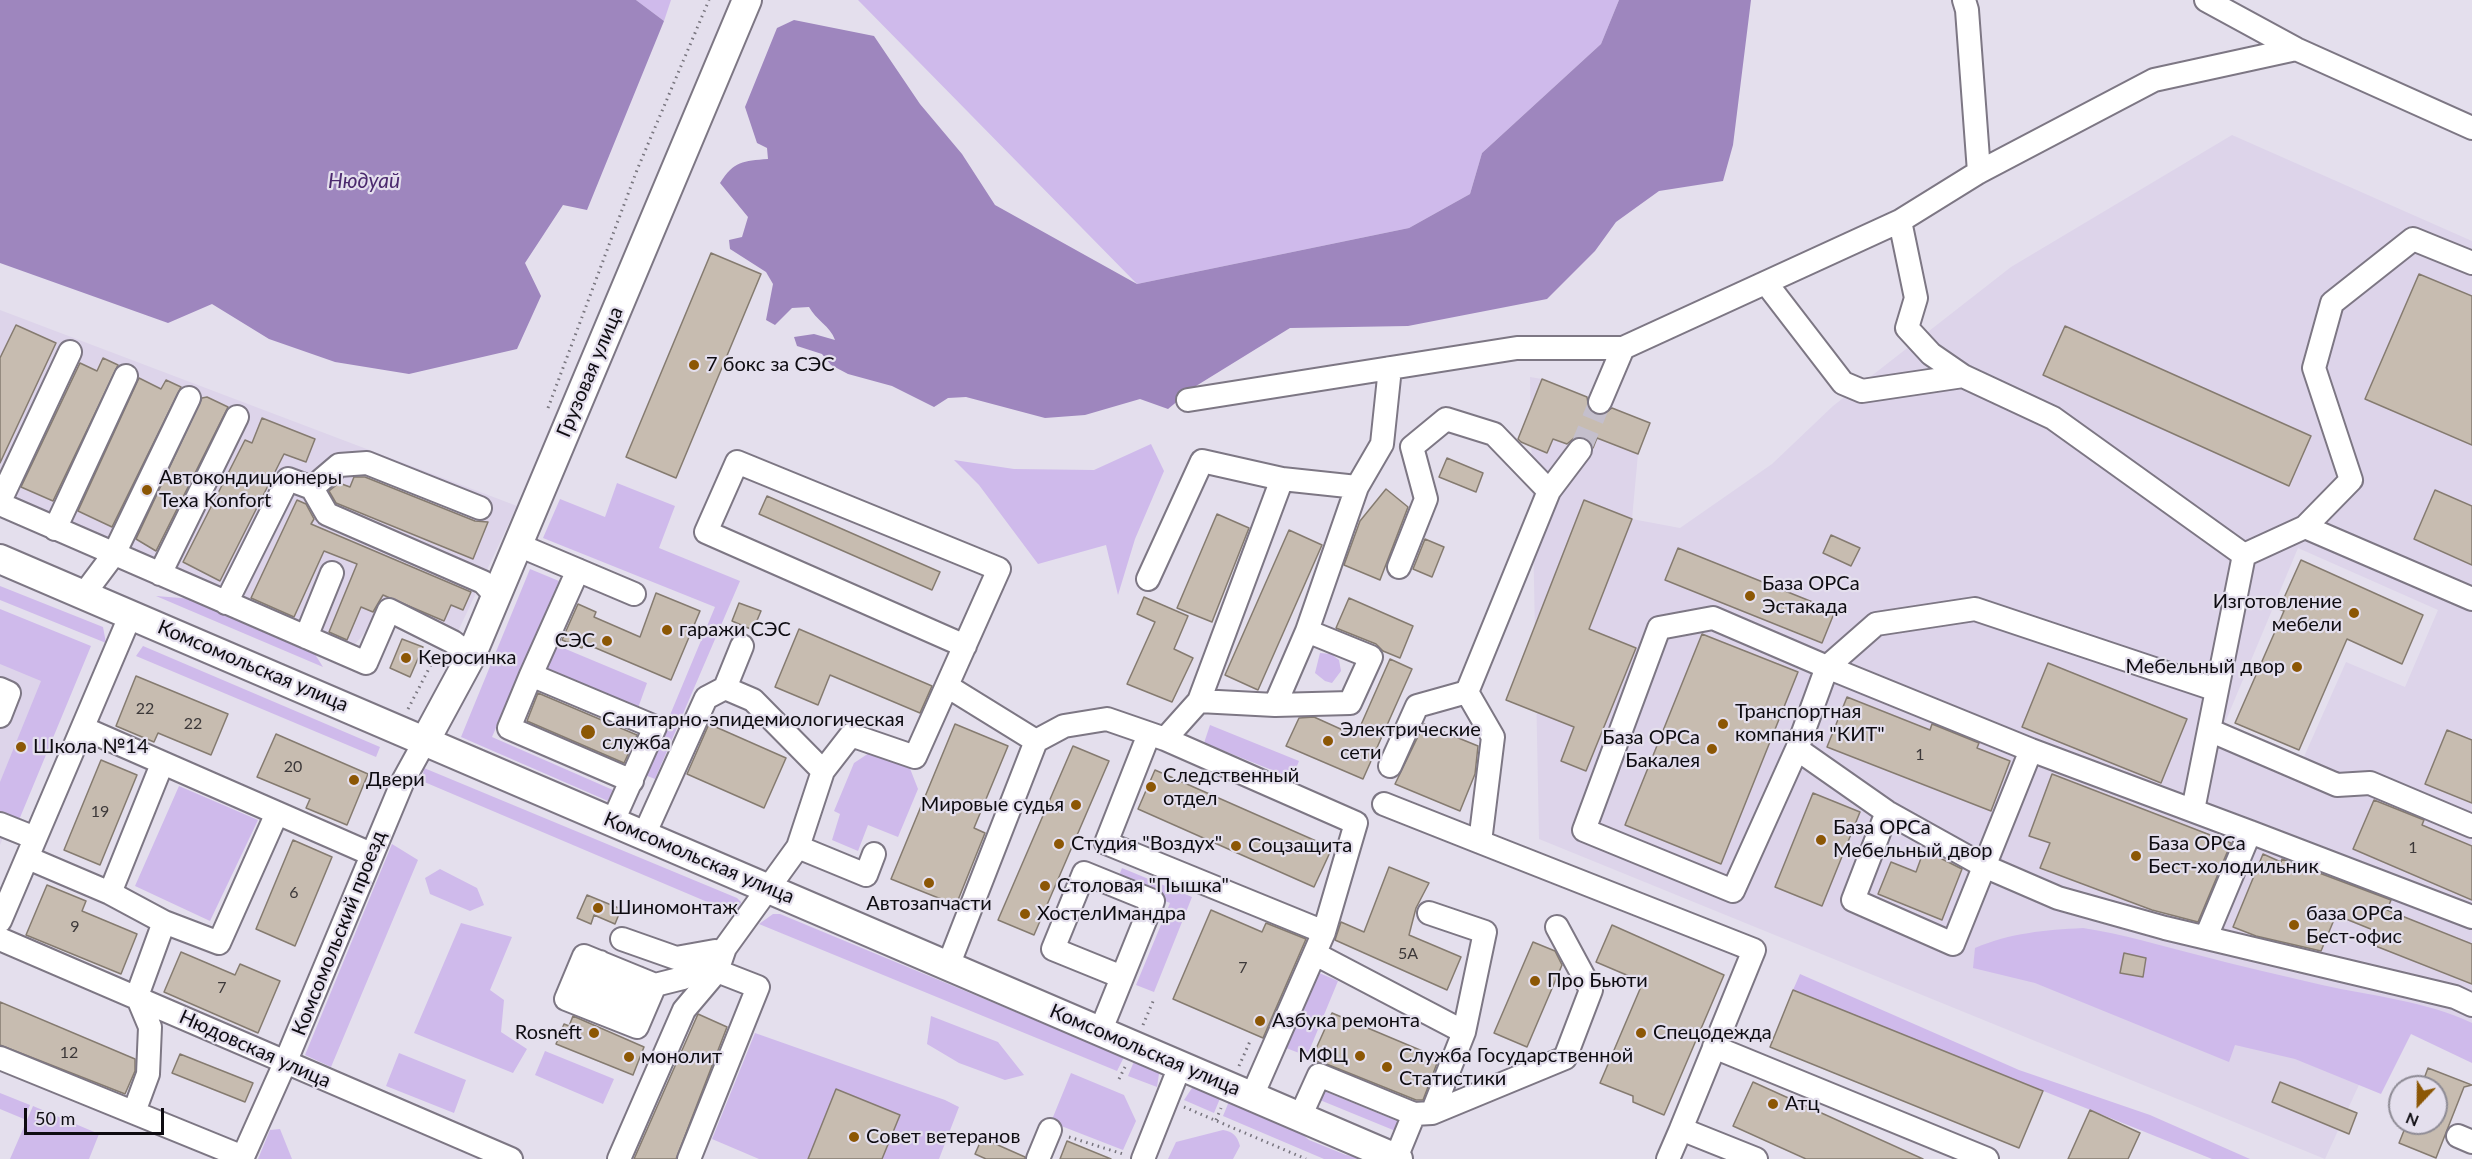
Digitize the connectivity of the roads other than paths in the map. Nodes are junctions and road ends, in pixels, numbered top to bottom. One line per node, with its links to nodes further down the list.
1 (747, 0): 28 (main road, Грузовая улица)
2 (1964, 0): 6 (street)
3 (2206, 0): 4 (street)
4 (2296, 49): 5 (street); 6 (street)
5 (2472, 128)
6 (1979, 172): 7 (street)
7 (1899, 221): 9 (street); 14 (street)
8 (2472, 263): 26 (street)
9 (1766, 283): 10 (street); 14 (street)
10 (1623, 348): 12 (street); 17 (street)
11 (70, 352): 24 (street)
12 (1390, 368): 16 (street); 22 (street)
13 (126, 376): 27 (street)
14 (1963, 376): 30 (street)
15 (189, 398): 29 (street)
16 (1188, 400)
17 (1600, 402)
18 (237, 417): 35 (street)
19 (1580, 450): 23 (street)
20 (1282, 479): 22 (street); 36 (street); 55 (street)
21 (312, 488): 25 (street); 39 (street); 41 (street)
22 (1357, 488): 43 (street)
23 (1549, 491): 32 (street); 54 (street)
24 (0, 502): 27 (street)
25 (480, 508)
26 (2305, 527): 30 (street); 40 (street)
27 (55, 529): 29 (street)
28 (516, 544): 33 (street); 39 (main road, Грузовая улица)
29 (114, 554): 35 (street); 37 (street)
30 (2244, 555): 53 (street)
31 (0, 559): 37 (main road, Комсомольская улица)
32 (1399, 567)
33 (578, 570): 38 (street); 49 (street)
34 (333, 573): 44 (street)
35 (159, 574): 41 (street)
36 (1148, 579)
37 (84, 594): 42 (main road, Комсомольская улица)
38 (634, 594)
39 (495, 595): 47 (main road, Грузовая улица)
40 (2472, 599)
41 (226, 603): 44 (street)
42 (131, 614): 58 (street); 61 (main road, Комсомольская улица)
43 (1307, 631): 56 (street); 56 (street)
44 (306, 637): 47 (street)
45 (742, 646): 51 (street)
46 (965, 646): 46 (street); 50 (street)
47 (471, 656): 61 (main road, Грузовая улица)
48 (1827, 667): 53 (street); 63 (street); 63 (street); 64 (street)
49 (531, 675): 68 (street); 68 (street)
50 (947, 686): 62 (street); 67 (street)
51 (725, 688): 67 (street); 77 (street)
52 (0, 689): 57 (street)
53 (2217, 690): 59 (street)
54 (1467, 692): 66 (street); 78 (street)
55 (1199, 701): 56 (street); 60 (street)
56 (1275, 705)
57 (0, 716)
58 (83, 728): 65 (street); 80 (street)
59 (2210, 730): 70 (street); 75 (street)
60 (1157, 736): 62 (street); 91 (street); 91 (street)
61 (425, 741): 73 (main road, Комсомольская улица); 81 (street, Комсомольский проезд)
62 (1036, 741): 97 (street)
63 (1797, 749): 71 (street)
64 (2031, 750): 70 (street); 83 (street)
65 (162, 764): 72 (street); 85 (street)
66 (1390, 766)
67 (823, 771): 79 (street)
68 (632, 780): 73 (street)
69 (1384, 804): 78 (street)
70 (2193, 810): 76 (street)
71 (1887, 812): 83 (street); 83 (street)
72 (277, 813): 81 (street); 89 (street)
73 (613, 821): 77 (main road, Комсомольская улица)
74 (0, 824): 80 (street)
75 (2472, 826)
76 (2250, 832): 87 (street); 92 (street)
77 (644, 835): 84 (main road, Комсомольская улица)
78 (1480, 842): 106 (street)
79 (798, 847): 82 (street); 84 (street)
80 (32, 848): 85 (street); 88 (street)
81 (371, 854): 108 (street, Комсомольский проезд)
82 (874, 854)
83 (1984, 866): 92 (street)
84 (770, 889): 95 (street); 97 (main road, Комсомольская улица)
85 (110, 892): 89 (street)
86 (1429, 913): 105 (street)
87 (2472, 917)
88 (0, 921)
89 (164, 922): 101 (street)
90 (1557, 927): 112 (street)
91 (1324, 932): 110 (street)
92 (2206, 937): 102 (street)
93 (0, 939): 101 (street, Нюдовская улица)
94 (622, 939): 95 (street)
95 (725, 948): 98 (street); 99 (street)
96 (1323, 958): 105 (street)
97 (948, 966): 104 (main road, Комсомольская улица)
98 (717, 971): 119 (street); 120 (street)
99 (628, 974): 103 (street); 103 (street); 103 (street)
100 (1122, 977): 100 (street); 104 (street)
101 (137, 996): 108 (street, Нюдовская улица); 111 (street)
102 (2472, 1005)
103 (601, 1013)
104 (1100, 1032): 109 (main road, Комсомольская улица)
105 (1464, 1032): 112 (street)
106 (1714, 1047): 114 (street); 125 (street)
107 (0, 1058): 111 (street)
108 (285, 1063): 117 (street, Комсомольский проезд); 118 (street, Нюдовская улица)
109 (1172, 1085): 110 (main road, Комсомольская улица); 116 (street)
110 (1252, 1096): 113 (main road, Комсомольская улица)
111 (134, 1112): 117 (street)
112 (1423, 1114): 113 (street); 122 (street)
113 (1300, 1117): 122 (main road, Комсомольская улица)
114 (1681, 1129): 123 (street); 124 (street)
115 (1050, 1130): 121 (street)
116 (1136, 1157)
117 (243, 1158)
118 (511, 1159)
119 (619, 1159)
120 (689, 1159)
121 (1038, 1159)
122 (1397, 1159)
123 (1668, 1159)
124 (1756, 1159)
125 (1987, 1159)

